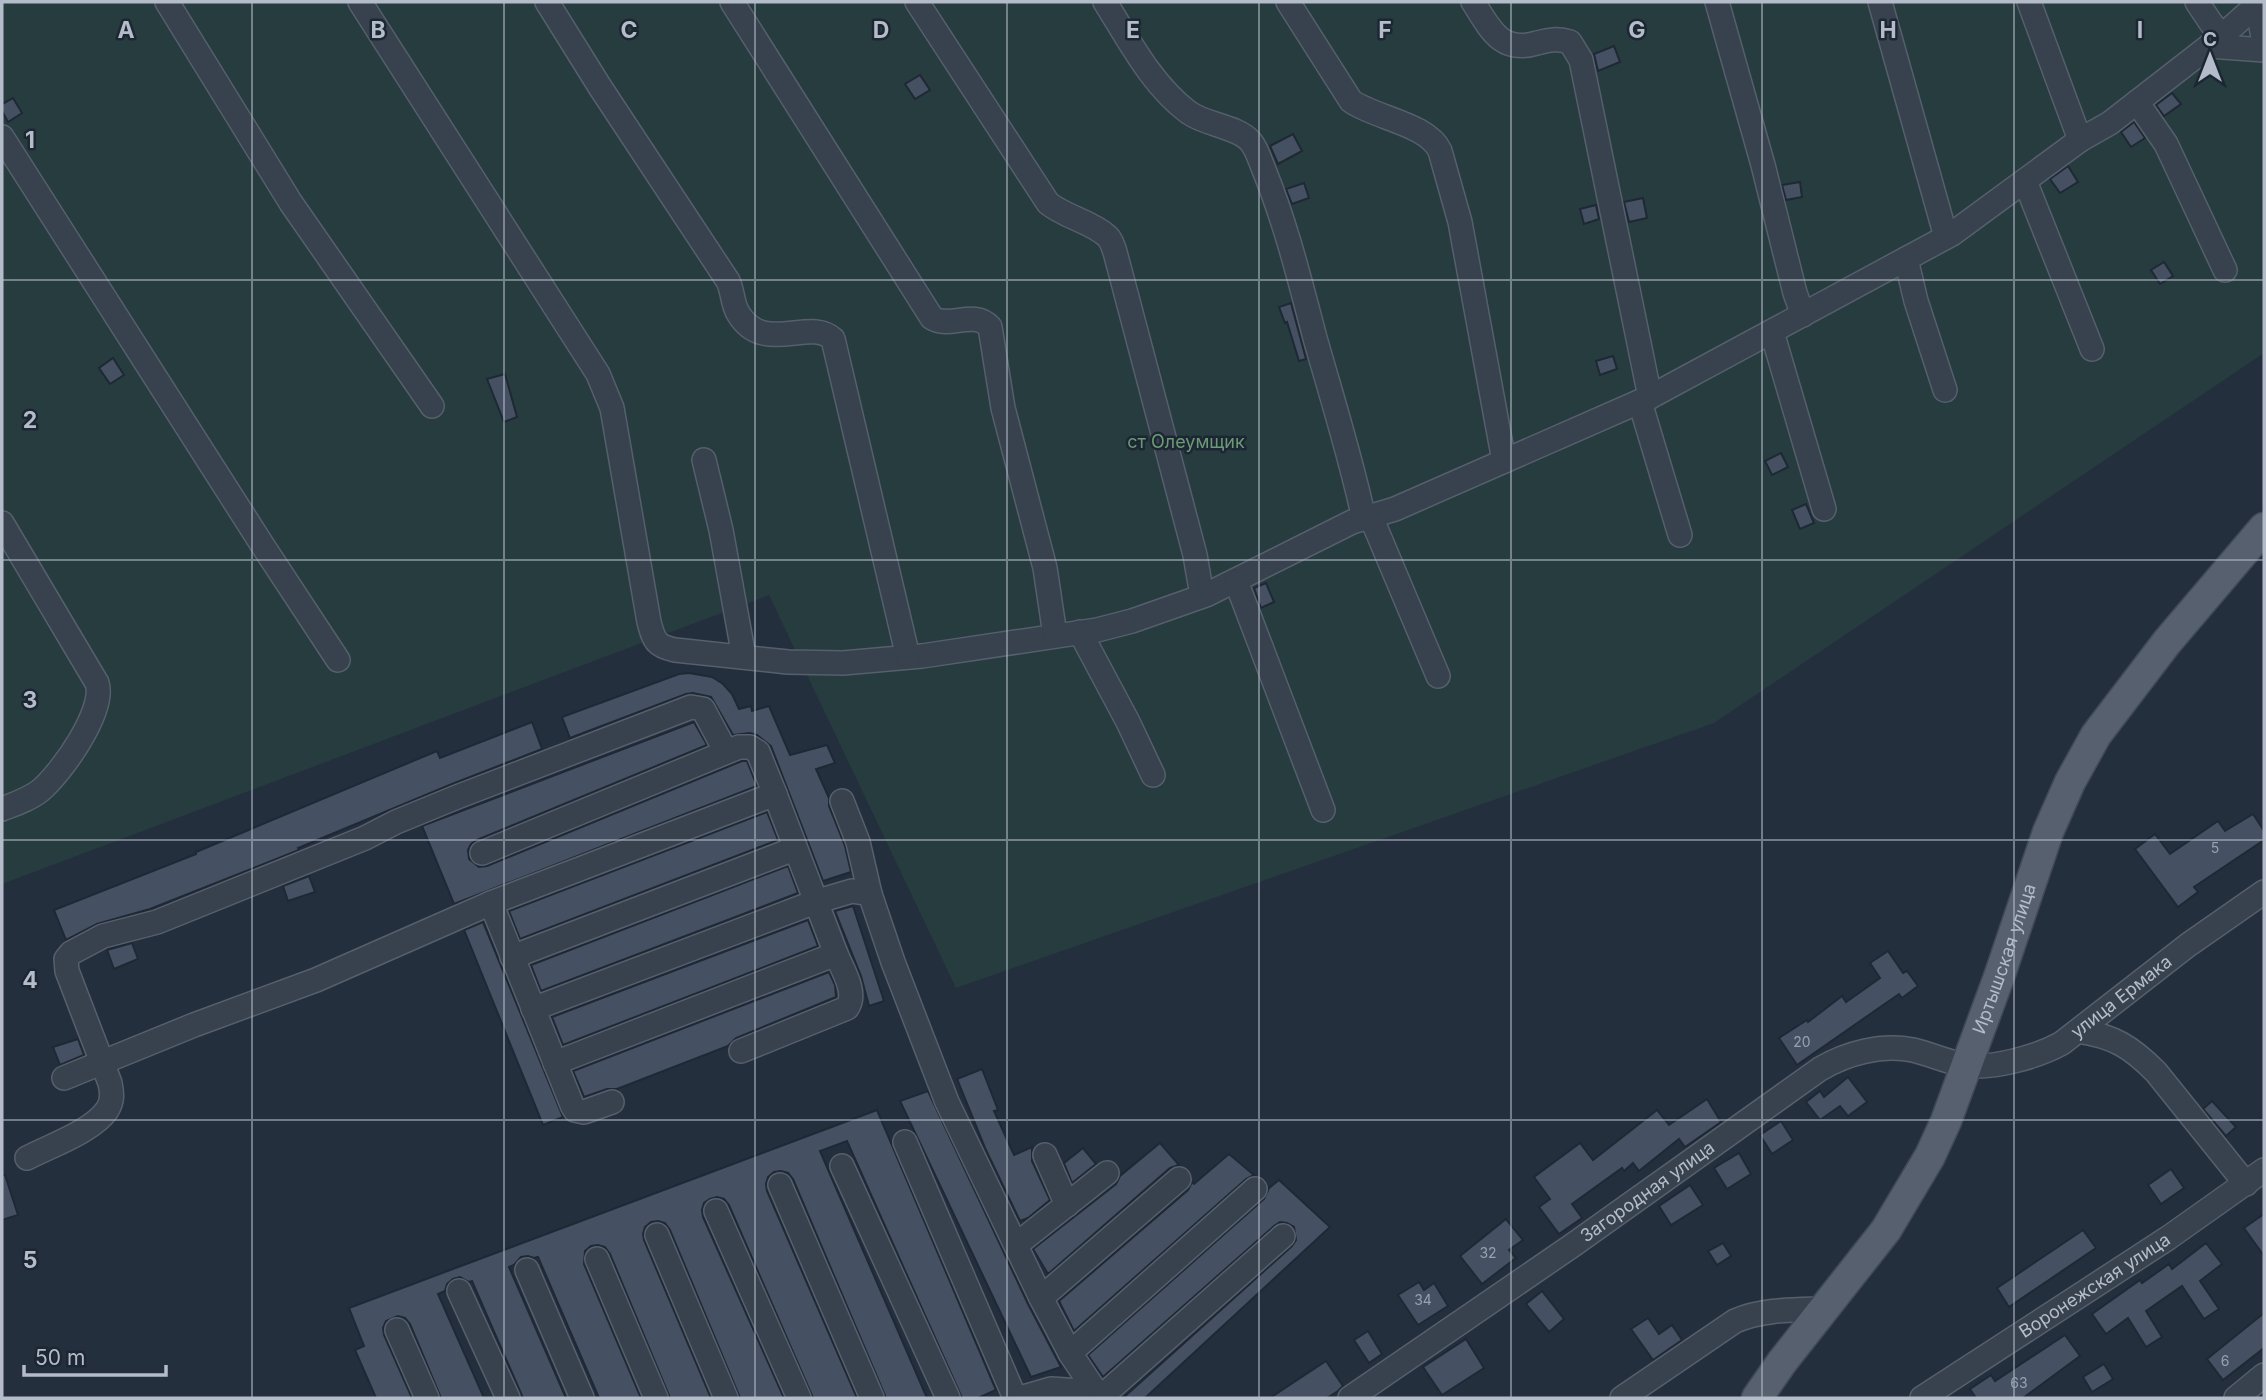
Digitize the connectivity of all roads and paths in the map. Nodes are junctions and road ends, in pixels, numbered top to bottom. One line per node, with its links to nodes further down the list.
1 (167, 2): 29 (street)
2 (360, 2): 41 (street)
3 (547, 2): 42 (street)
4 (733, 2): 40 (street)
5 (917, 2): 38 (street)
6 (1105, 2): 33 (street)
7 (1287, 2): 31 (street)
8 (1473, 2): 28 (street)
9 (1717, 2): 24 (street)
10 (1880, 2): 21 (street)
11 (2029, 2): 19 (street)
12 (2197, 2): 14 (street)
13 (2261, 2): 14 (street); 15 (street)
14 (2216, 41): 16 (street); 17 (street)
15 (2264, 42)
16 (2264, 50)
17 (2137, 102): 19 (street); 23 (street)
18 (2, 137): 43 (street)
19 (2080, 140): 20 (street)
20 (2025, 181): 21 (street); 26 (street)
21 (1946, 237): 22 (street)
22 (1906, 259): 24 (street); 27 (street)
23 (2225, 270)
24 (1803, 315): 25 (street)
25 (1772, 332): 28 (street); 32 (street)
26 (2092, 349)
27 (1945, 390)
28 (1645, 399): 31 (street); 36 (street)
29 (432, 407)
30 (704, 460): 41 (street)
31 (1503, 461): 33 (street)
32 (1824, 509)
33 (1367, 518): 37 (street); 44 (street)
34 (2, 523): 49 (street)
35 (2264, 528): 64 (main road, Иртышская улица)
36 (1680, 535)
37 (1236, 581): 38 (street); 50 (street)
38 (1202, 596): 39 (street)
39 (1080, 632): 40 (street); 46 (street)
40 (1055, 635): 42 (street)
41 (744, 657): 42 (street)
42 (908, 657)
43 (338, 660)
44 (1438, 676)
45 (726, 752): 47 (street); 52 (street); 62 (street)
46 (1153, 775)
47 (775, 794): 51 (street); 56 (street)
48 (842, 801): 54 (street)
49 (2, 808)
50 (1323, 810)
51 (794, 849): 55 (street); 58 (street)
52 (482, 853)
53 (2264, 892): 60 (street, улица Ермака)
54 (870, 894): 55 (street); 81 (street)
55 (816, 902): 57 (street); 59 (street)
56 (491, 903): 58 (street); 62 (street)
57 (836, 954): 61 (street); 63 (street)
58 (512, 957): 59 (street)
59 (533, 1009): 63 (street)
60 (2078, 1031): 64 (street, улица Ермака); 74 (street)
61 (741, 1051)
62 (102, 1063): 65 (street); 69 (street)
63 (555, 1063): 66 (street)
64 (1966, 1066): 86 (main road, Иртышская улица); 101 (street, Загородная улица)
65 (64, 1078)
66 (612, 1102)
67 (905, 1142): 99 (street)
68 (1045, 1155): 77 (street)
69 (27, 1158)
70 (842, 1166): 98 (street)
71 (2264, 1170): 74 (street, Воронежская улица)
72 (1107, 1173): 77 (street)
73 (1179, 1179): 85 (street)
74 (2246, 1184): 104 (street, Воронежская улица)
75 (780, 1185): 97 (street)
76 (1255, 1189): 88 (street)
77 (1067, 1205): 81 (street)
78 (716, 1211): 96 (street)
79 (657, 1235): 95 (street)
80 (1283, 1236): 90 (street)
81 (1016, 1245): 85 (street)
82 (597, 1259): 94 (street)
83 (527, 1270): 93 (street)
84 (459, 1292): 92 (street)
85 (1041, 1298): 88 (street)
86 (1824, 1309): 102 (street); 103 (main road, Иртышская улица)
87 (397, 1330): 91 (street)
88 (1070, 1353): 90 (street)
89 (2264, 1375): 105 (street)
90 (1098, 1396): 100 (street)
91 (427, 1398)
92 (508, 1398)
93 (582, 1398)
94 (656, 1398)
95 (726, 1398)
96 (799, 1398)
97 (872, 1398)
98 (948, 1398)
99 (1015, 1398)
100 (1020, 1398)
101 (1350, 1398)
102 (1622, 1398)
103 (1757, 1398)
104 (1922, 1398)
105 (2236, 1398)

